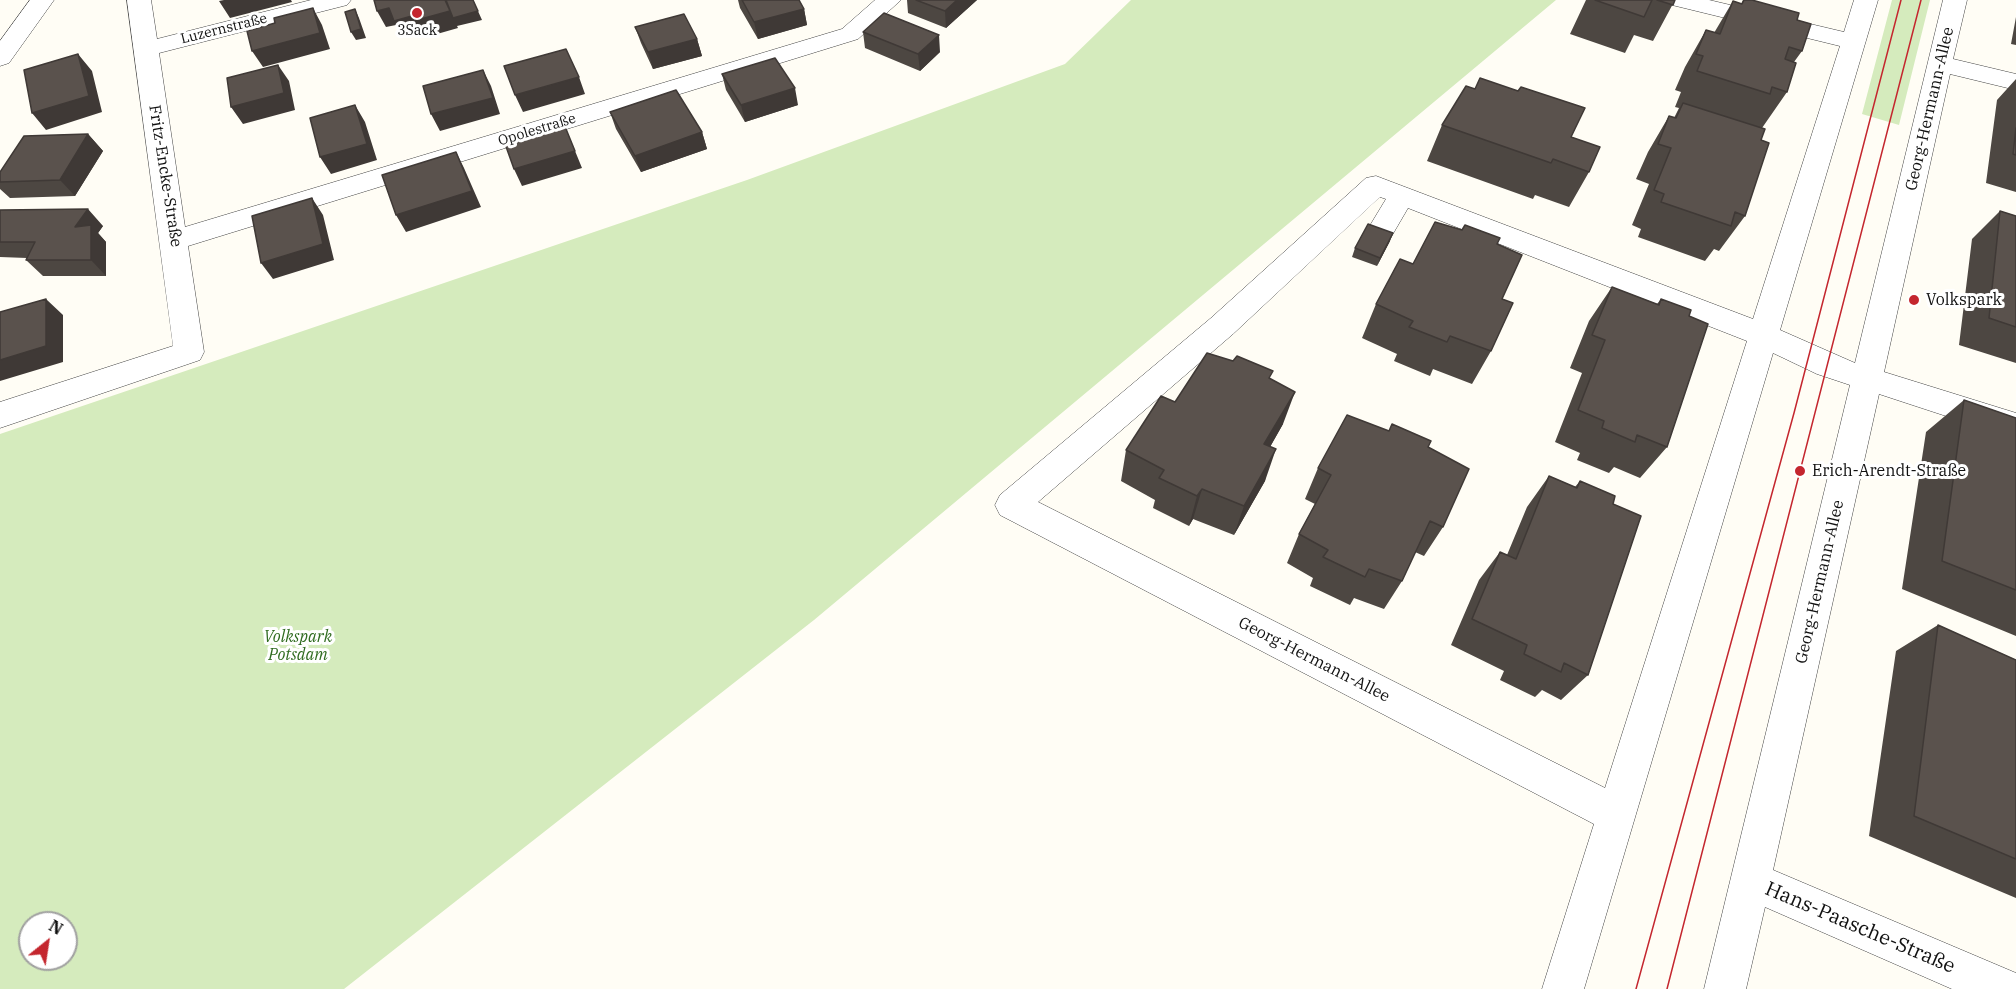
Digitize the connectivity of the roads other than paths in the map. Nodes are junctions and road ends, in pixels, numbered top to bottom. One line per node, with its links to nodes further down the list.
1 (42, 0): 10 (street)
2 (139, 0): 9 (street, Fritz-Encke-Straße)
3 (339, 0): 9 (street, Luzernstraße)
4 (889, 0): 15 (street, Opolestraße)
5 (1680, 0): 8 (street)
6 (1866, 0): 8 (street)
7 (1955, 0): 11 (street, Georg-Hermann-Allee)
8 (1853, 42): 16 (street)
9 (145, 49): 15 (street, Fritz-Encke-Straße)
10 (0, 58)
11 (1940, 64): 12 (street); 17 (street, Georg-Hermann-Allee)
12 (2016, 82)
13 (1389, 190): 14 (street); 16 (street); 20 (street, Georg-Hermann-Allee)
14 (1377, 237)
15 (175, 240): 18 (street, Fritz-Encke-Straße)
16 (1763, 335): 17 (street); 20 (street)
17 (1867, 379): 19 (street); 21 (street, Georg-Hermann-Allee)
18 (0, 415)
19 (2016, 426)
20 (1616, 814): 22 (street)
21 (1751, 881): 23 (street, Georg-Hermann-Allee); 24 (street, Hans-Paasche-Straße)
22 (1563, 989)
23 (1725, 989)
24 (2002, 989)

